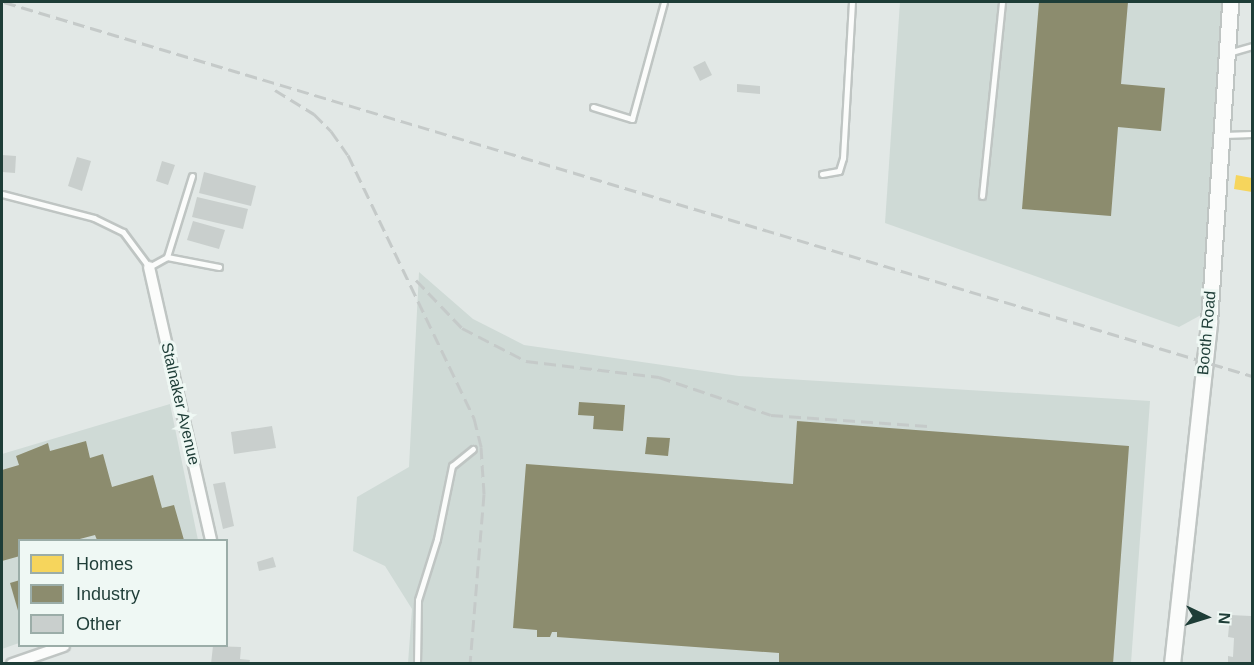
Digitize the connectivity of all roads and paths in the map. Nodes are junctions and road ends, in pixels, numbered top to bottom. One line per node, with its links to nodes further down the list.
1 (664, 2): 7 (lane)
2 (852, 2): 10 (lane)
3 (1002, 2): 13 (lane)
4 (1230, 2): 6 (street, Booth Road)
5 (1252, 46): 6 (lane)
6 (1226, 53): 9 (street, Booth Road)
7 (593, 107)
8 (1252, 134): 9 (lane)
9 (1221, 135): 22 (street, Booth Road)
10 (822, 174)
11 (192, 176): 14 (lane)
12 (2, 194): 15 (lane)
13 (982, 196)
14 (167, 257): 15 (lane); 16 (lane)
15 (149, 267): 18 (street, Stalnaker Avenue)
16 (219, 267)
17 (472, 449): 21 (lane)
18 (212, 539)
19 (58, 647): 20 (street)
20 (12, 663)
21 (417, 663)
22 (1172, 663)

